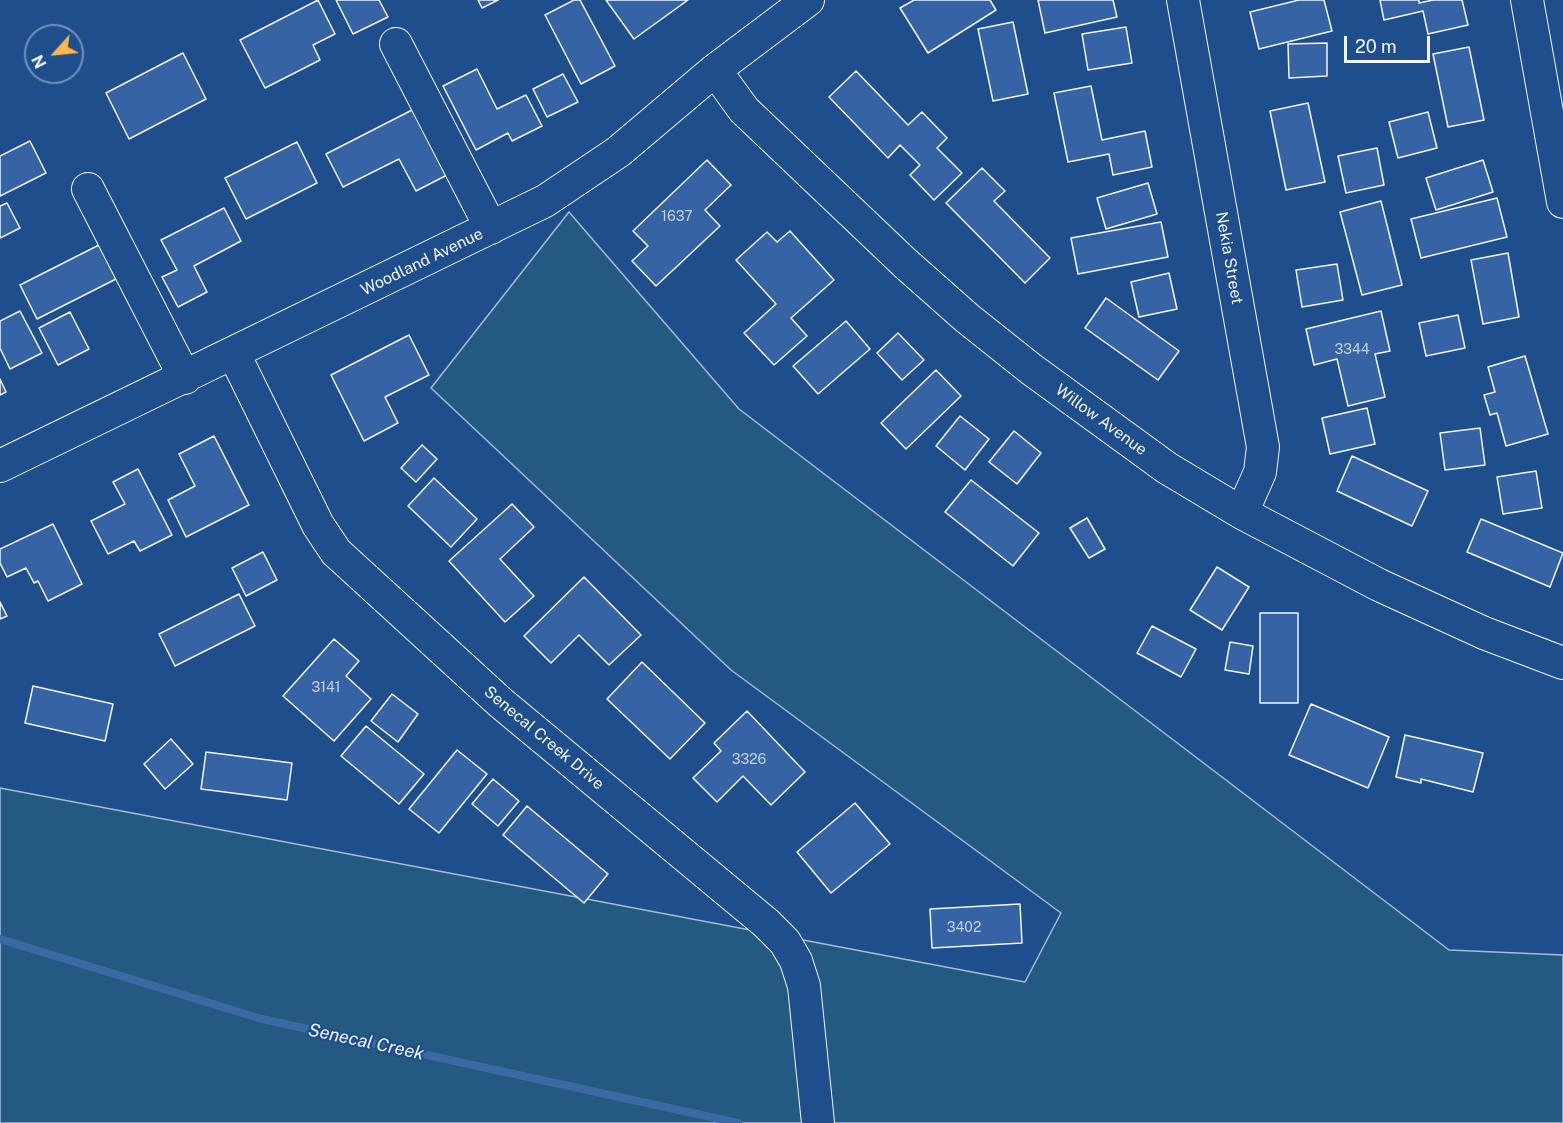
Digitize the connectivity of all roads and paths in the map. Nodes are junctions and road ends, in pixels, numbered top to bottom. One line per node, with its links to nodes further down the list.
1 (808, 0): 5 (street, Woodland Avenue)
2 (1183, 0): 12 (street, Nekia Street)
3 (1527, 0): 7 (street)
4 (396, 44): 8 (street)
5 (715, 70): 8 (street, Woodland Avenue); 12 (street, Willow Avenue)
6 (88, 189): 10 (street)
7 (1563, 202)
8 (491, 228): 9 (street, Woodland Avenue)
9 (234, 354): 10 (street, Woodland Avenue); 14 (street, Senecal Creek Drive)
10 (185, 378): 11 (street, Woodland Avenue)
11 (0, 466)
12 (1242, 513): 13 (street, Willow Avenue)
13 (1563, 663)
14 (818, 1123)

